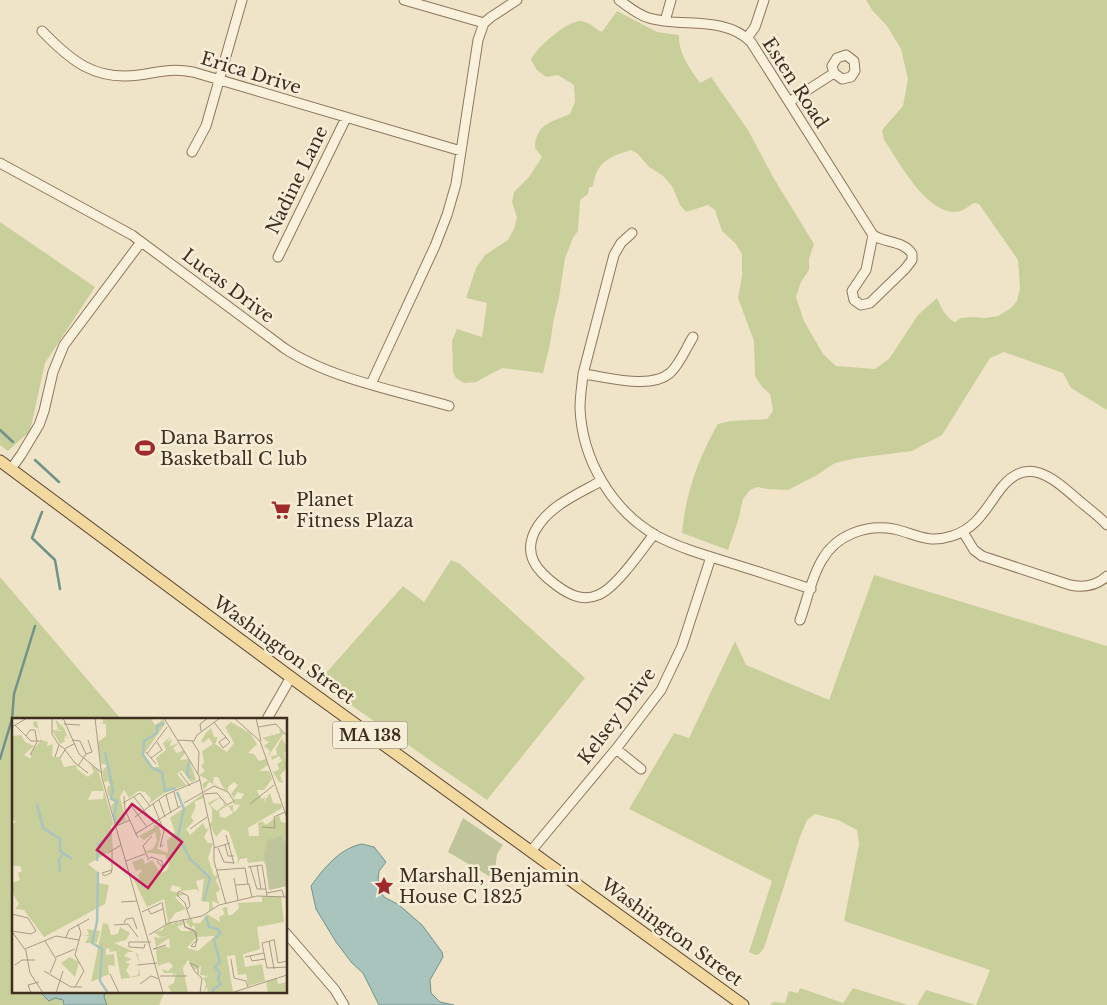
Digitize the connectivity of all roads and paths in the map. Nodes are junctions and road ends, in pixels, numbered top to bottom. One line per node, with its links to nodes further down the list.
1 (242, 0): 12 (street)
2 (404, 0): 8 (street)
3 (517, 0): 8 (street)
4 (619, 0): 7 (street, Esten Road)
5 (671, 0): 7 (street)
6 (764, 0): 10 (street)
7 (665, 21): 10 (street, Esten Road)
8 (484, 23): 15 (street)
9 (42, 31): 12 (street, Erica Drive)
10 (747, 38): 13 (street, Esten Road)
11 (834, 74): 13 (street)
12 (219, 80): 14 (street, Erica Drive); 16 (street)
13 (789, 102): 19 (street, Esten Road)
14 (346, 118): 15 (street, Erica Drive); 21 (street, Nadine Lane)
15 (461, 151): 24 (street)
16 (192, 152)
17 (0, 163): 20 (street, Lucas Drive)
18 (632, 233): 23 (street)
19 (873, 235): 19 (street)
20 (141, 242): 24 (street, Lucas Drive); 27 (street)
21 (278, 257)
22 (693, 336): 23 (street)
23 (583, 374): 28 (street)
24 (371, 384): 25 (street, Lucas Drive)
25 (449, 406)
26 (0, 461): 27 (main road, Washington Street / MA 138)
27 (11, 469): 36 (main road, Washington Street / MA 138)
28 (601, 480): 31 (street); 31 (street)
29 (1107, 525): 30 (street)
30 (963, 532): 33 (street); 34 (street)
31 (654, 534): 32 (street)
32 (711, 557): 34 (street); 38 (street, Kelsey Drive)
33 (1107, 576)
34 (811, 589): 35 (street)
35 (800, 620)
36 (291, 677): 37 (street); 40 (main road, Washington Street / MA 138)
37 (267, 718)
38 (616, 749): 39 (street); 40 (street, Kelsey Drive)
39 (641, 769)
40 (531, 851): 43 (main road, Washington Street / MA 138)
41 (288, 935): 42 (street)
42 (344, 1005)
43 (743, 1005)

